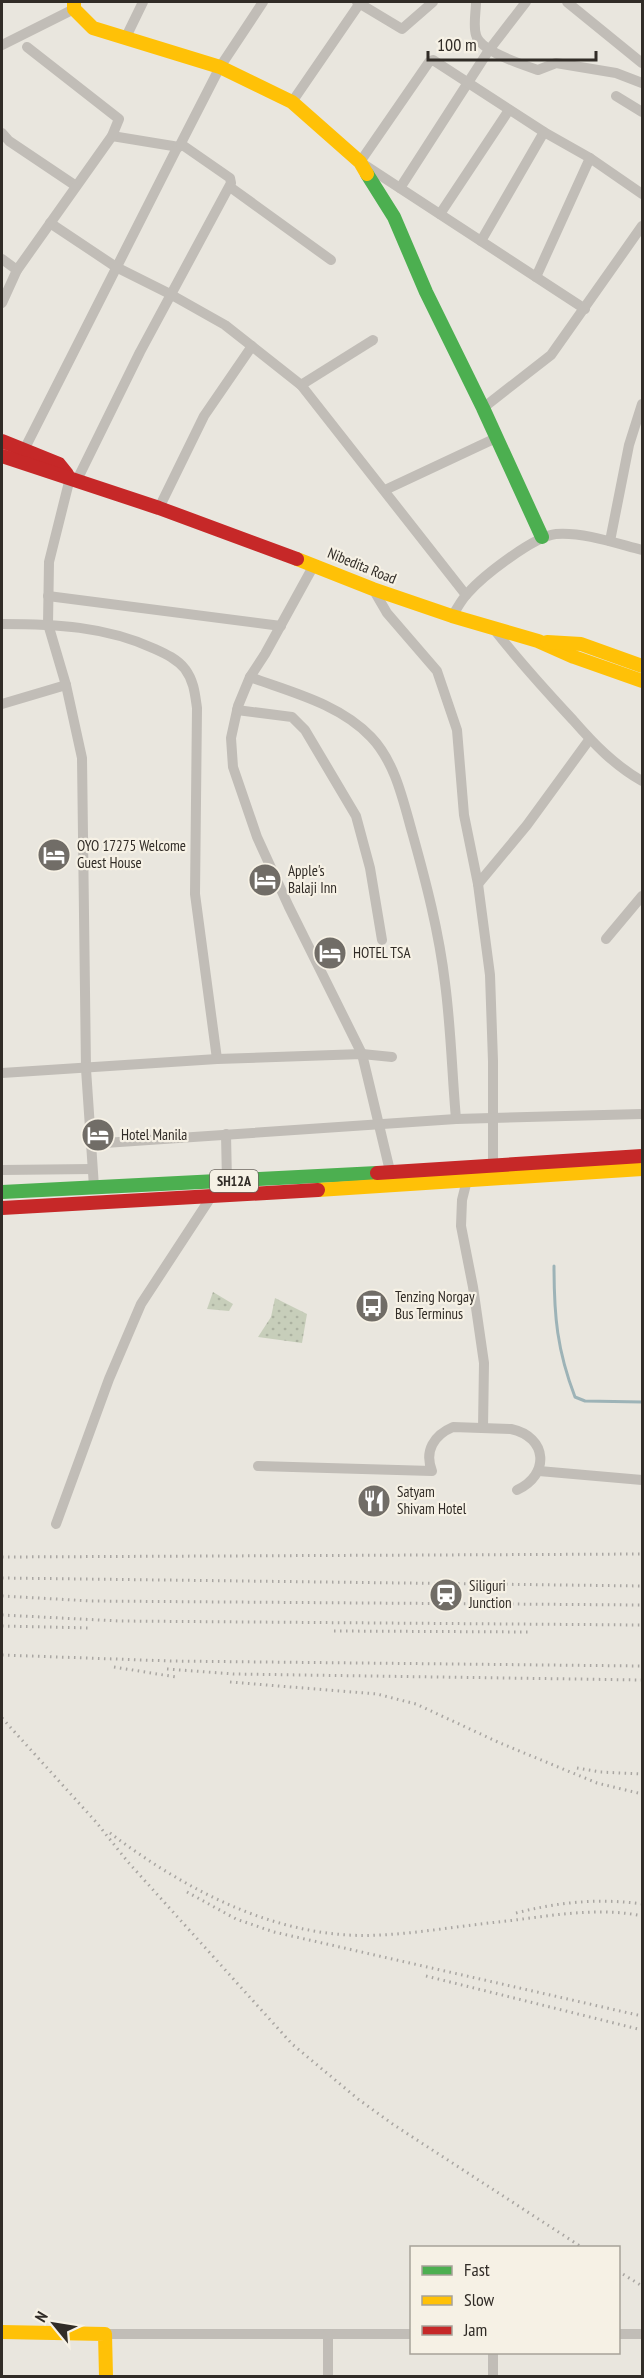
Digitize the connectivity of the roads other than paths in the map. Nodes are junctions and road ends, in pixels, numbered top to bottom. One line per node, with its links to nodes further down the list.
1 (143, 2): 9 (street)
2 (263, 2): 14 (street)
3 (358, 2): 4 (street); 18 (street)
4 (433, 2)
5 (476, 2): 12 (street)
6 (526, 2): 12 (street)
7 (567, 2): 13 (street)
8 (74, 5): 9 (street); 10 (street)
9 (126, 37): 14 (street)
10 (2, 45)
11 (27, 47): 23 (street)
12 (489, 50): 15 (street); 16 (street)
13 (642, 63)
14 (220, 67): 18 (street); 24 (street)
15 (470, 83): 19 (street); 26 (street); 29 (street)
16 (642, 83)
17 (616, 96): 20 (street)
18 (292, 102): 26 (street)
19 (509, 110): 21 (street); 31 (street)
20 (642, 112)
21 (544, 132): 25 (street); 34 (street)
22 (2, 133): 27 (street)
23 (112, 136): 24 (street); 27 (street)
24 (179, 146): 28 (street); 37 (street)
25 (590, 158): 30 (street); 39 (street)
26 (360, 162): 29 (street); 47 (street)
27 (76, 186): 32 (street)
28 (230, 187): 36 (street); 40 (street)
29 (400, 188): 31 (street)
30 (642, 194)
31 (440, 214): 34 (street)
32 (50, 222): 37 (street); 38 (street)
33 (642, 226): 42 (street)
34 (481, 241): 39 (street)
35 (2, 259): 38 (street)
36 (331, 260)
37 (116, 267): 40 (street); 50 (street)
38 (17, 270): 41 (street)
39 (536, 277): 42 (street)
40 (170, 294): 44 (street); 52 (street)
41 (2, 303)
42 (585, 309): 47 (street)
43 (373, 340): 45 (street)
44 (252, 346): 45 (street); 54 (street)
45 (301, 385): 53 (street)
46 (642, 404): 56 (street)
47 (483, 408): 48 (street)
48 (496, 438): 53 (street); 55 (street)
49 (2, 441): 50 (street, Nibedita Road)
50 (25, 448): 52 (street, Nibedita Road)
51 (2, 456): 52 (street, Nibedita Road)
52 (74, 479): 54 (street, Nibedita Road); 61 (street)
53 (386, 490): 60 (street)
54 (159, 508): 58 (street, Nibedita Road)
55 (542, 537): 56 (street); 60 (street)
56 (610, 541): 57 (street)
57 (642, 550)
58 (314, 565): 59 (street, Nibedita Road); 65 (street)
59 (373, 589): 62 (street, Nibedita Road); 76 (street)
60 (466, 595): 62 (street)
61 (48, 596): 64 (street); 65 (street)
62 (452, 616): 66 (street, Nibedita Road)
63 (2, 624): 64 (street)
64 (48, 624): 71 (street); 82 (street)
65 (281, 626): 69 (street)
66 (492, 628): 67 (street, Nibedita Road); 74 (street)
67 (538, 641): 68 (street); 70 (street, Nibedita Road)
68 (642, 666)
69 (250, 677): 73 (street); 87 (street)
70 (642, 681)
71 (66, 685): 72 (street); 83 (street)
72 (2, 704)
73 (237, 710): 79 (street); 80 (street)
74 (588, 740): 75 (street); 76 (street)
75 (642, 782)
76 (478, 884): 86 (street)
77 (642, 896): 78 (street)
78 (606, 939)
79 (382, 940)
80 (362, 1054): 81 (street); 82 (street); 88 (street)
81 (392, 1057)
82 (217, 1059): 83 (street)
83 (86, 1069): 84 (street); 90 (street)
84 (2, 1073)
85 (642, 1114): 86 (street)
86 (493, 1117): 87 (street); 92 (street)
87 (456, 1119): 88 (street)
88 (379, 1124): 89 (street); 96 (street)
89 (226, 1134): 90 (street); 98 (street)
90 (90, 1144): 93 (street)
91 (642, 1156): 92 (street, SH12A)
92 (493, 1165): 97 (street, SH12A)
93 (92, 1169): 95 (street); 99 (street)
94 (642, 1169): 97 (street, SH12A)
95 (2, 1170)
96 (390, 1171): 97 (street, SH12A); 98 (street, SH12A)
97 (467, 1173): 101 (street, SH12A); 104 (street)
98 (227, 1182): 99 (street, SH12A)
99 (96, 1188): 100 (street, SH12A); 102 (street)
100 (2, 1192)
101 (211, 1197): 102 (street, SH12A); 109 (street)
102 (99, 1202): 103 (street, SH12A)
103 (2, 1208)
104 (483, 1428): 105 (street); 106 (street)
105 (258, 1466)
106 (539, 1471): 107 (street); 108 (street)
107 (642, 1480)
108 (517, 1490)
109 (56, 1524)
110 (2, 2332): 111 (street)
111 (105, 2334): 112 (street); 117 (street)
112 (328, 2334): 113 (street); 118 (street)
113 (410, 2334)
114 (620, 2334): 115 (street)
115 (642, 2334)
116 (493, 2354): 119 (street)
117 (106, 2376)
118 (328, 2376)
119 (493, 2376)

